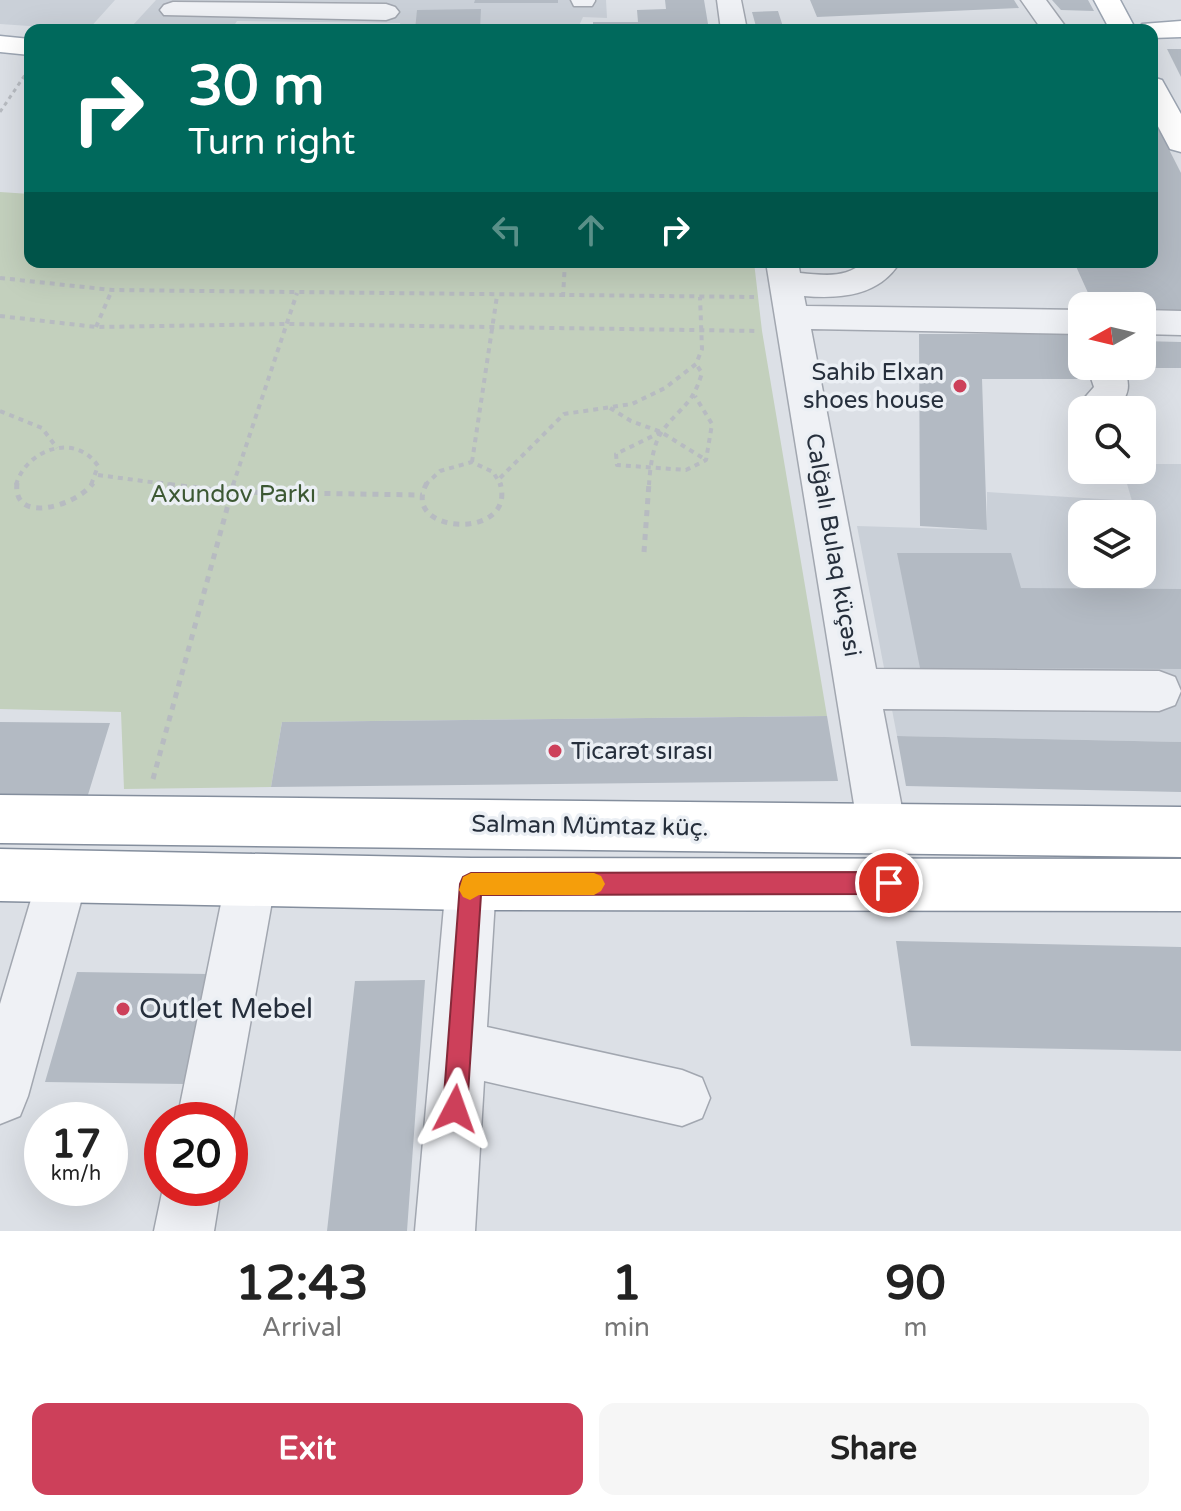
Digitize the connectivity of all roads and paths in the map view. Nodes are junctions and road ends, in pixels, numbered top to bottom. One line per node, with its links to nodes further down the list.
1 (729, 0): 6 (street)
2 (1033, 0): 7 (street)
3 (1107, 0): 8 (main road)
4 (173, 10): 5 (street)
5 (386, 14)
6 (733, 24)
7 (1051, 24)
8 (1120, 24)
9 (1181, 29): 10 (main road)
10 (1158, 30)
11 (0, 44): 12 (main road)
12 (24, 46)
13 (24, 77): 15 (path)
14 (1158, 98): 16 (main road)
15 (0, 112)
16 (1181, 143)
17 (565, 268): 23 (path)
18 (877, 268): 25 (street)
19 (0, 278): 20 (path)
20 (112, 290): 21 (path); 31 (path)
21 (297, 293): 22 (path); 30 (path)
22 (497, 296): 23 (path); 32 (path)
23 (563, 297): 24 (path)
24 (700, 297): 25 (path); 33 (path)
25 (777, 298): 27 (street); 33 (path); 48 (street, Calğalı Bulaq küçəsi)
26 (0, 316): 31 (path)
27 (1068, 321)
28 (1156, 322): 29 (street)
29 (1181, 323)
30 (286, 324): 31 (path); 32 (path); 45 (path)
31 (96, 327)
32 (491, 327): 33 (path); 41 (path)
33 (702, 330): 34 (path)
34 (696, 364): 35 (path); 36 (path)
35 (695, 396): 38 (path); 40 (path)
36 (610, 407): 38 (path); 44 (path)
37 (0, 411): 39 (path)
38 (661, 432): 40 (path); 42 (path); 42 (path)
39 (57, 448): 43 (path); 43 (path)
40 (706, 460): 42 (path)
41 (472, 462): 44 (path); 46 (path)
42 (650, 468): 47 (path)
43 (98, 475): 45 (path)
44 (500, 478): 46 (path)
45 (231, 492): 46 (path); 50 (path)
46 (422, 495)
47 (644, 552)
48 (859, 689): 49 (street); 53 (street, Calğalı Bulaq küçəsi)
49 (1159, 691)
50 (151, 789)
51 (0, 819): 52 (main road, Salman Mümtaz küç.)
52 (262, 823): 53 (main road, Salman Mümtaz küç.); 57 (main road)
53 (882, 829): 54 (main road, Salman Mümtaz küç.); 58 (main road)
54 (1181, 832)
55 (0, 875): 56 (main road)
56 (63, 876): 57 (main road); 62 (street)
57 (251, 879): 59 (main road); 64 (street)
58 (889, 883): 59 (main road); 60 (main road)
59 (471, 884): 61 (street)
60 (1181, 885)
61 (459, 1048): 63 (street); 67 (street)
62 (0, 1096)
63 (682, 1098)
64 (208, 1102)
65 (189, 1206): 66 (street)
66 (184, 1231)
67 (445, 1231)

